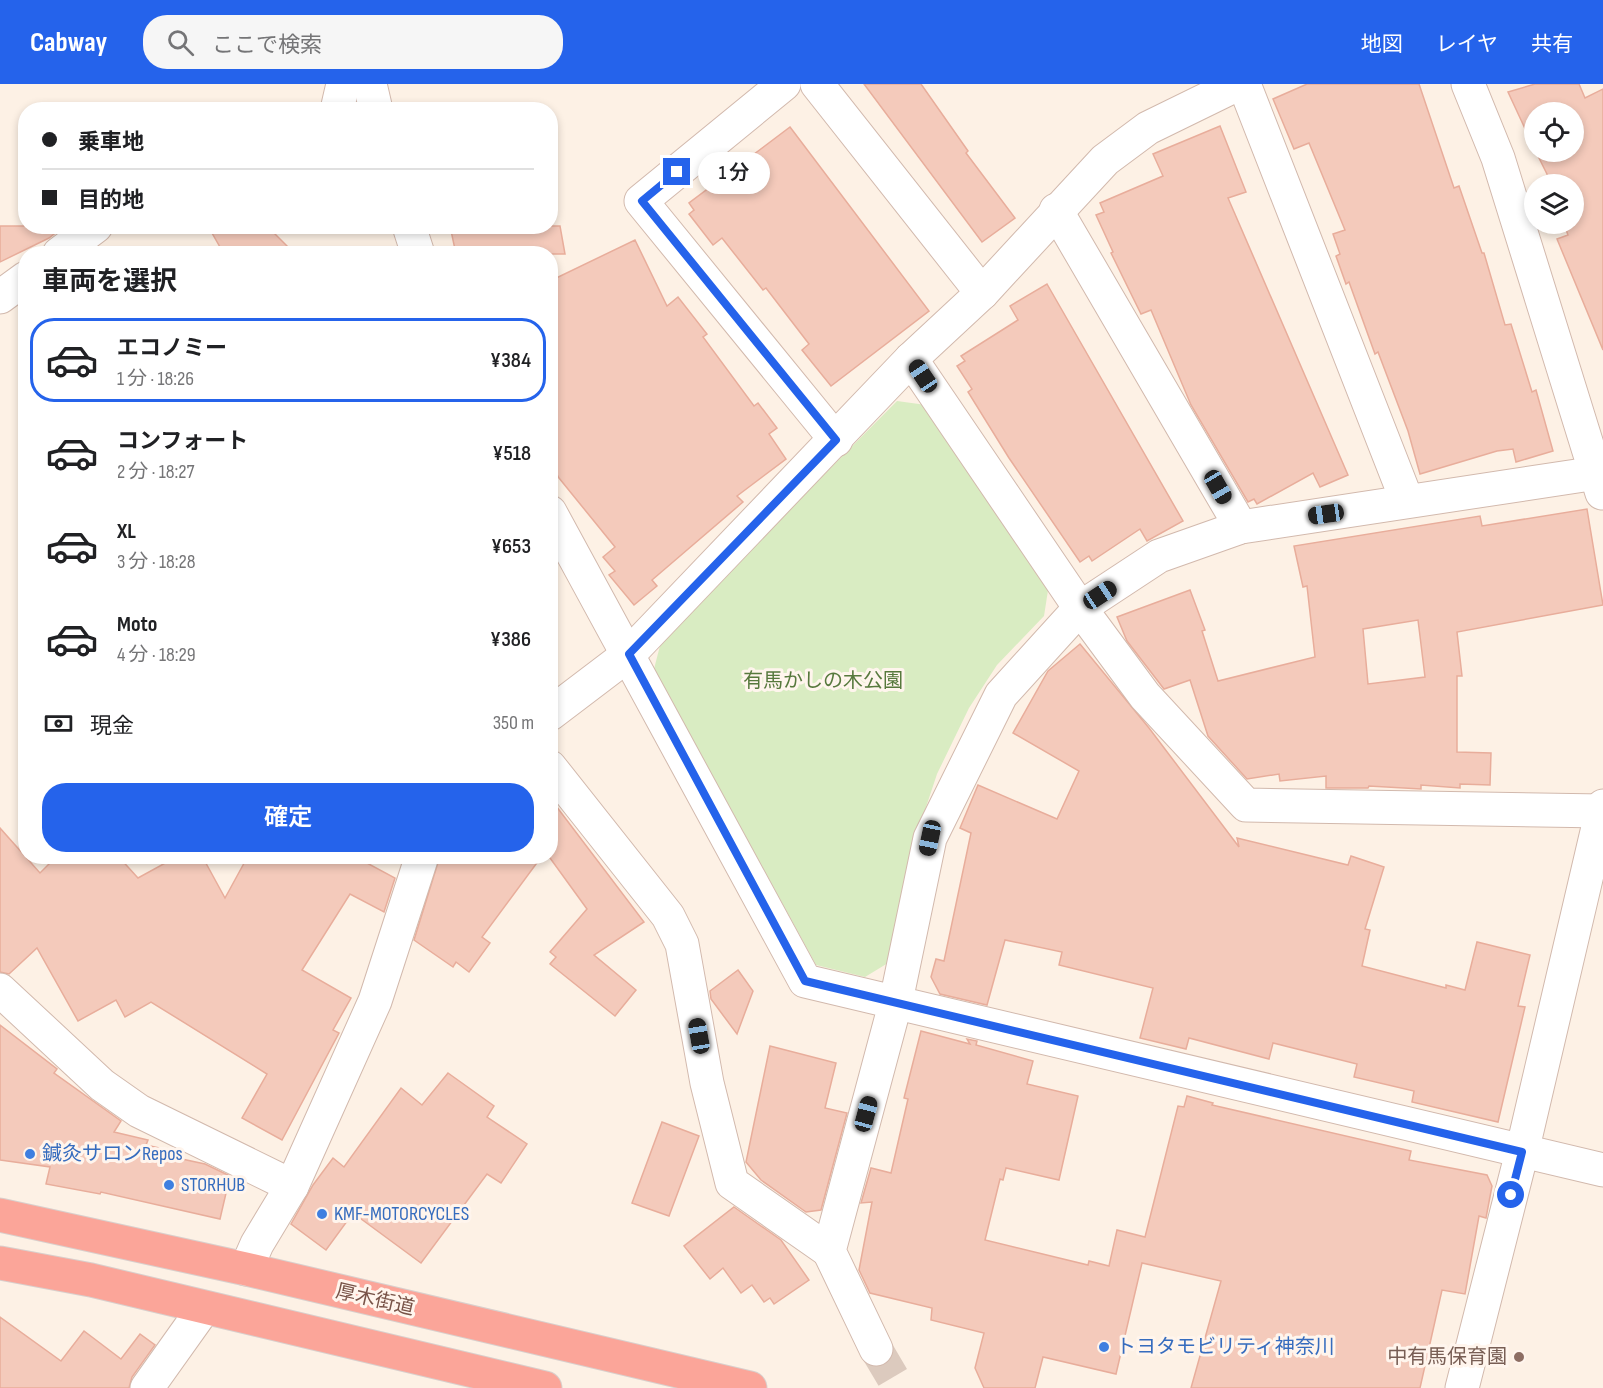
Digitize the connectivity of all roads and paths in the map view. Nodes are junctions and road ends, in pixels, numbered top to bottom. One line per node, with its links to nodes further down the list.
1 (343, 84): 8 (street)
2 (370, 84): 9 (street)
3 (784, 84): 17 (street)
4 (817, 84): 14 (street)
5 (1238, 84): 10 (street)
6 (1244, 84): 19 (street)
7 (1468, 84): 18 (street)
8 (339, 102)
9 (374, 102)
10 (1056, 210): 14 (street); 21 (street)
11 (85, 234): 12 (street)
12 (70, 246)
13 (18, 284): 15 (street)
14 (982, 292): 16 (street)
15 (0, 297)
16 (911, 359): 17 (street); 22 (street)
17 (836, 440): 23 (street)
18 (1600, 480): 19 (street)
19 (1407, 501): 21 (street)
20 (558, 526): 23 (street)
21 (1241, 526): 22 (street)
22 (1080, 608): 26 (street); 29 (street)
23 (629, 654): 24 (street); 29 (street)
24 (558, 708)
25 (558, 776): 34 (street)
26 (1603, 810): 30 (street)
27 (419, 864): 32 (street)
28 (0, 990): 32 (street)
29 (896, 1001): 30 (street); 34 (street)
30 (1522, 1152): 31 (street); 42 (street)
31 (1603, 1170)
32 (292, 1186): 36 (street)
33 (0, 1215): 36 (highway, 厚木街道)
34 (829, 1251): 38 (street)
35 (0, 1263): 37 (highway)
36 (246, 1269): 41 (highway, 厚木街道)
37 (204, 1308): 39 (street); 40 (highway)
38 (876, 1349)
39 (147, 1388)
40 (545, 1388)
41 (750, 1388)
42 (1462, 1388)

